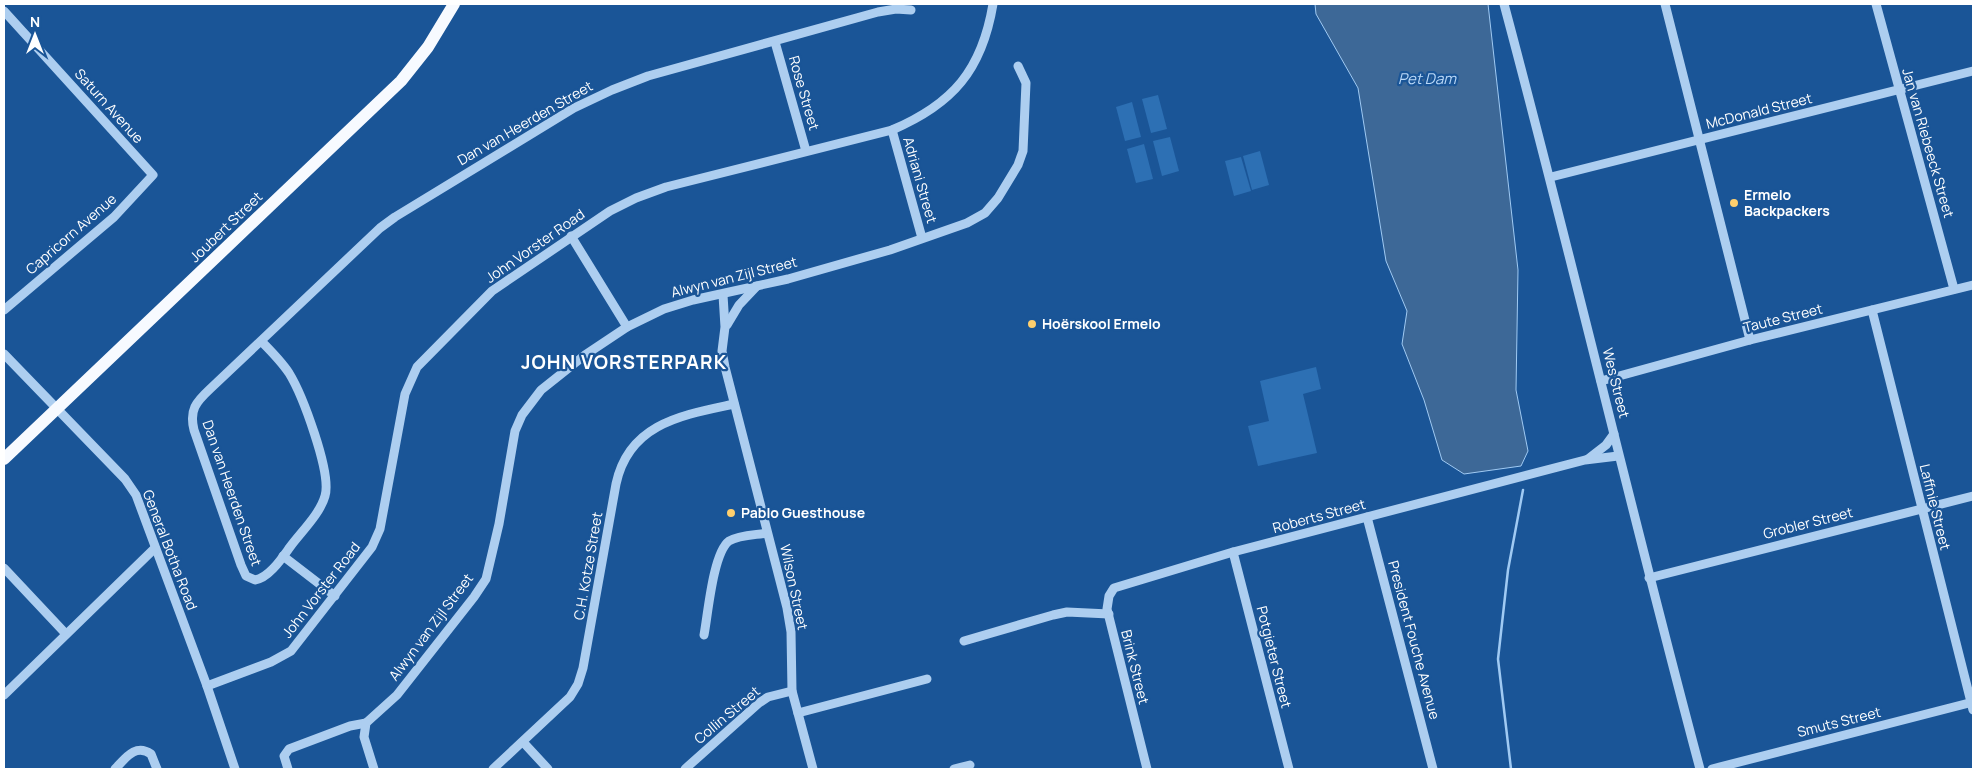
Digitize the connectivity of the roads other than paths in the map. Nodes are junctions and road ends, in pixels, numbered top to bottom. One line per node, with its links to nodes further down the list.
1 (454, 4): 32 (main road, Joubert Street)
2 (993, 4): 12 (street, John Vorster Road)
3 (1504, 4): 16 (street, Wes Street)
4 (1665, 4): 13 (street)
5 (1876, 4): 11 (street, Jan van Riebeeck Street)
6 (911, 10): 8 (street, Dan van Heerden Street)
7 (4, 11): 15 (street, Saturn Avenue)
8 (775, 42): 14 (street, Rose Street); 28 (street, Dan van Heerden Street)
9 (1018, 66): 18 (street, Alwyn van Zijl Street)
10 (1973, 71): 11 (street, McDonald Street)
11 (1898, 90): 13 (street, McDonald Street); 21 (street, Jan van Riebeeck Street)
12 (892, 130): 14 (street, John Vorster Road); 18 (street, Adriani Street)
13 (1700, 140): 16 (street, McDonald Street); 27 (street)
14 (806, 152): 17 (street, John Vorster Road)
15 (153, 175): 23 (street, Capricorn Avenue)
16 (1551, 177): 30 (street, Wes Street)
17 (571, 236): 25 (street); 47 (street, John Vorster Road)
18 (922, 238): 20 (street, Alwyn van Zijl Street)
19 (1973, 285): 21 (street, Taute Street)
20 (757, 286): 22 (street, Alwyn van Zijl Street); 26 (street)
21 (1954, 289): 24 (street, Taute Street)
22 (723, 295): 25 (street, Alwyn van Zijl Street); 26 (street, Wilson Street)
23 (4, 310)
24 (1872, 310): 27 (street, Taute Street); 38 (street, Laffnie Street)
25 (627, 327): 58 (street, Alwyn van Zijl Street)
26 (725, 327): 31 (street, Wilson Street)
27 (1750, 340): 30 (street, Taute Street)
28 (261, 341): 43 (street, Dan van Heerden Street); 43 (street, Dan van Heerden Street)
29 (4, 354): 32 (street, General Botha Road)
30 (1601, 382): 33 (street, Wes Street)
31 (734, 404): 40 (street, Wilson Street); 59 (street, C.H. Kotze Street)
32 (56, 410): 35 (main road, Joubert Street); 41 (street, General Botha Road)
33 (1614, 434): 34 (street, Wes Street); 36 (street)
34 (1618, 456): 36 (street); 45 (street, Wes Street)
35 (4, 459)
36 (1585, 460): 39 (street, Roberts Street)
37 (1973, 496): 38 (street, Grobler Street)
38 (1921, 509): 45 (street, Grobler Street); 56 (street, Laffnie Street)
39 (1367, 517): 42 (street, Roberts Street); 73 (street, President Fouche Avenue)
40 (767, 533): 50 (street); 54 (street, Wilson Street)
41 (155, 548): 49 (street); 53 (street, General Botha Road)
42 (1233, 552): 46 (street, Roberts Street); 72 (street, Potgieter Street)
43 (283, 556): 47 (street, Dan van Heerden Street)
44 (4, 568): 49 (street)
45 (1649, 578): 74 (street, Wes Street)
46 (1130, 582): 48 (street, Brink Street)
47 (335, 596): 53 (street, John Vorster Road)
48 (1109, 614): 51 (street); 71 (street, Brink Street)
49 (66, 634): 55 (street)
50 (704, 634)
51 (964, 641)
52 (927, 679): 57 (street)
53 (207, 686): 63 (street, General Botha Road)
54 (792, 691): 57 (street, Wilson Street); 68 (street, Collin Street)
55 (4, 696)
56 (1973, 705): 75 (street, Smuts Street)
57 (798, 713): 69 (street, Wilson Street)
58 (366, 723): 64 (street); 65 (street)
59 (523, 742): 66 (street, C.H. Kotze Street); 67 (street)
60 (970, 765): 70 (street)
61 (114, 769): 62 (street)
62 (157, 769)
63 (235, 769)
64 (288, 769)
65 (374, 769)
66 (493, 769)
67 (548, 769)
68 (685, 769)
69 (813, 769)
70 (954, 769)
71 (1147, 769)
72 (1289, 769)
73 (1434, 769)
74 (1700, 769)
75 (1712, 769)

